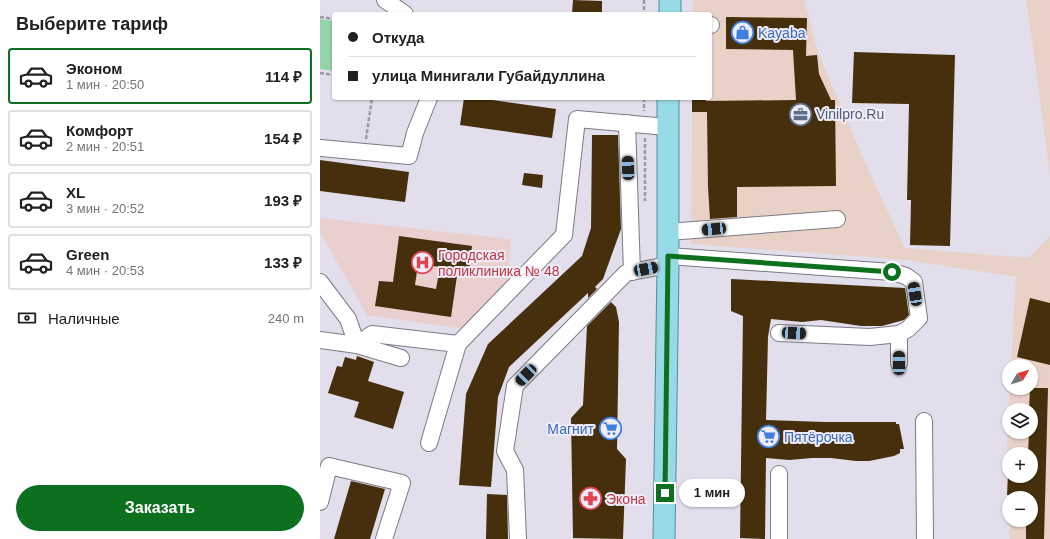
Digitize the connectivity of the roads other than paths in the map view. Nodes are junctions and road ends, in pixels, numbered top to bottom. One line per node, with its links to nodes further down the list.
1 (385, 0): 3 (lane)
2 (670, 0): 4 (main road)
3 (402, 12)
4 (670, 12)
5 (428, 100): 9 (lane)
6 (668, 100): 8 (main road)
7 (627, 123): 8 (lane); 13 (lane); 18 (lane)
8 (667, 127): 11 (main road)
9 (320, 148)
10 (837, 219): 11 (lane)
11 (668, 232): 12 (main road)
12 (668, 261): 13 (lane); 16 (lane); 28 (main road)
13 (632, 272): 27 (lane)
14 (320, 282): 19 (lane)
15 (778, 332): 16 (lane)
16 (899, 334): 21 (lane)
17 (320, 340): 19 (lane)
18 (458, 344): 19 (lane); 23 (lane)
19 (357, 345): 20 (lane)
20 (401, 358)
21 (899, 363)
22 (924, 421): 30 (lane)
23 (429, 443)
24 (779, 474): 29 (lane)
25 (320, 502): 26 (lane)
26 (384, 539)
27 (518, 539)
28 (664, 539)
29 (779, 539)
30 (925, 539)

